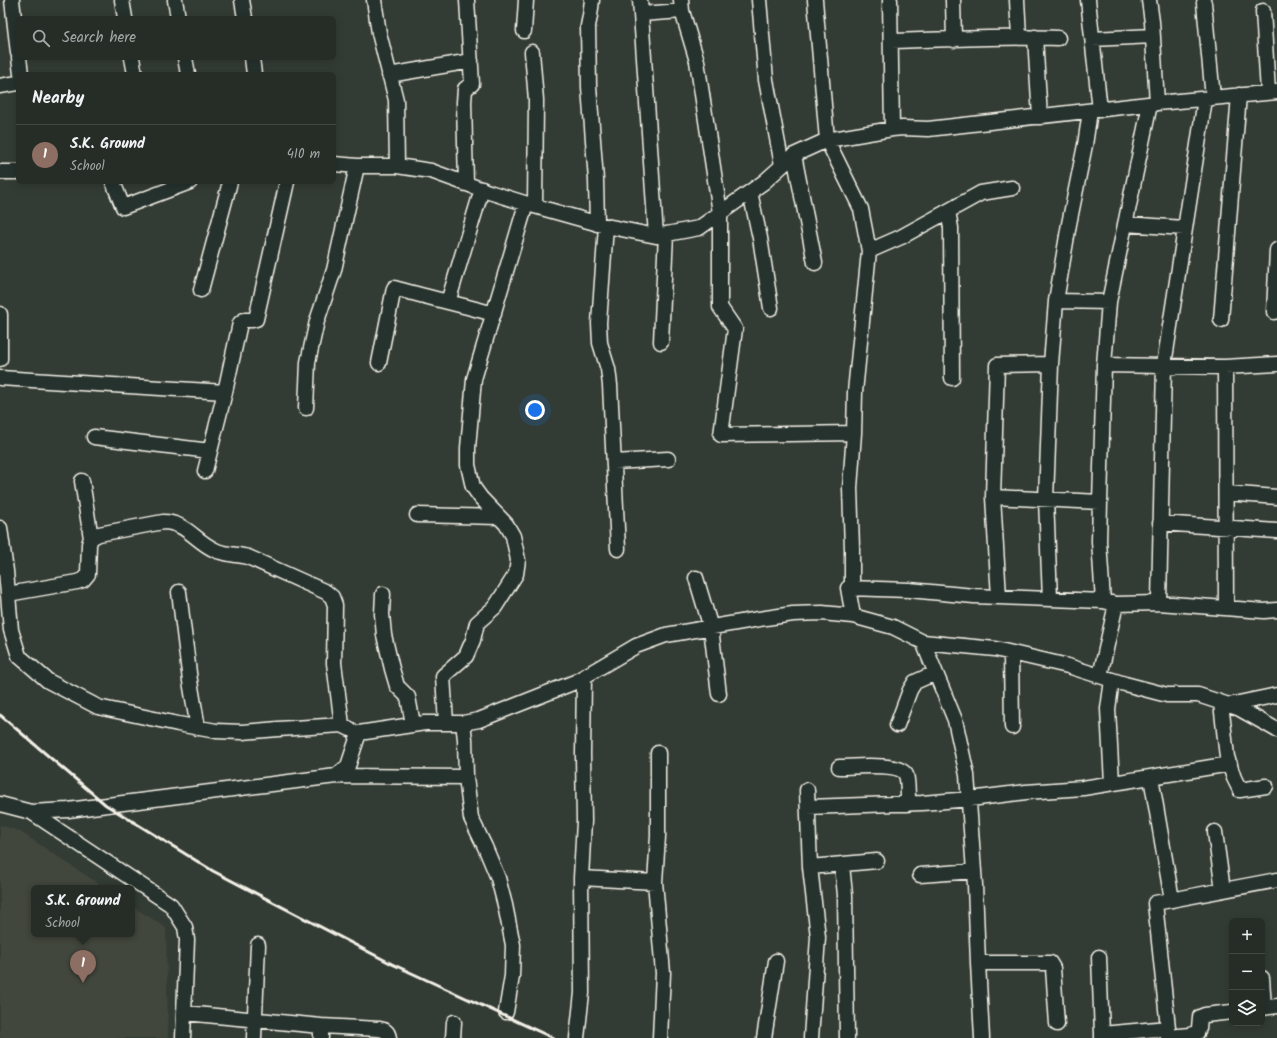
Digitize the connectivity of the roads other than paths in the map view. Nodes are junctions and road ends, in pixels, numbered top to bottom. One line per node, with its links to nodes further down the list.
1 (12, 0): 24 (street)
2 (122, 0): 20 (street)
3 (175, 0): 21 (street)
4 (242, 0): 22 (street)
5 (374, 0): 42 (street)
6 (467, 0): 37 (street)
7 (526, 0): 23 (street)
8 (592, 0): 73 (street)
9 (759, 0): 55 (street)
10 (815, 0): 52 (street)
11 (890, 0): 31 (street)
12 (953, 0): 30 (street)
13 (1017, 0): 26 (street)
14 (1088, 0): 29 (street)
15 (1149, 0): 25 (street)
16 (1204, 3): 47 (street)
17 (682, 6): 18 (street); 71 (street)
18 (640, 7): 75 (street)
19 (1263, 11): 45 (street)
20 (126, 16)
21 (178, 16)
22 (245, 16)
23 (524, 31)
24 (16, 35)
25 (1153, 36): 29 (street); 48 (street)
26 (1020, 37): 27 (street); 30 (street)
27 (1035, 37): 28 (street); 50 (street)
28 (1058, 38)
29 (1093, 39): 49 (street)
30 (954, 40): 31 (street)
31 (891, 41): 51 (street)
32 (532, 52): 69 (street)
33 (19, 60): 38 (street)
34 (132, 60): 39 (street)
35 (185, 60): 40 (street)
36 (252, 60): 41 (street)
37 (471, 61): 42 (street); 64 (street)
38 (20, 72)
39 (135, 72)
40 (188, 72)
41 (254, 72)
42 (389, 75): 57 (street)
43 (16, 83): 44 (street)
44 (0, 86)
45 (1272, 92): 46 (street)
46 (1239, 95): 47 (street); 87 (street)
47 (1209, 98): 48 (street); 74 (street)
48 (1154, 104): 49 (street); 72 (street)
49 (1095, 111): 50 (street); 80 (street)
50 (1040, 117): 51 (street)
51 (892, 129): 52 (street)
52 (827, 140): 53 (street); 77 (street)
53 (794, 155): 55 (street); 78 (street)
54 (336, 164): 56 (street)
55 (782, 165): 68 (street)
56 (358, 166): 57 (street); 99 (street)
57 (397, 166): 64 (street)
58 (0, 172): 59 (street)
59 (16, 172)
60 (114, 184): 65 (street)
61 (178, 184): 65 (street)
62 (229, 184): 79 (street)
63 (287, 184): 98 (street)
64 (466, 184): 67 (street)
65 (154, 188)
66 (1012, 188): 70 (street)
67 (482, 189): 69 (street); 81 (street)
68 (750, 192): 71 (street); 83 (street)
69 (530, 205): 73 (street); 86 (street)
70 (948, 211): 77 (street); 97 (street)
71 (720, 213): 75 (street); 100 (street)
72 (1125, 224): 74 (street); 82 (street)
73 (602, 225): 75 (street); 104 (street)
74 (1184, 228): 94 (street)
75 (661, 235): 88 (street)
76 (1277, 250): 84 (street)
77 (869, 251): 100 (street)
78 (815, 263)
79 (201, 290)
80 (1056, 301): 82 (street); 91 (street)
81 (448, 302): 86 (street); 90 (street)
82 (1109, 302): 93 (street)
83 (771, 308)
84 (1274, 312)
85 (0, 314): 89 (street)
86 (494, 314): 113 (street)
87 (1221, 320)
88 (661, 342)
89 (0, 359)
90 (379, 363)
91 (1051, 364): 108 (street); 110 (street)
92 (1277, 364): 95 (street)
93 (1104, 365): 94 (street); 111 (street)
94 (1164, 365): 95 (street); 114 (street)
95 (1225, 366): 107 (street)
96 (0, 378): 98 (street)
97 (952, 378)
98 (225, 392): 102 (street)
99 (306, 408)
100 (854, 433): 121 (street)
101 (94, 437): 102 (street)
102 (210, 451): 105 (street)
103 (668, 459): 104 (street)
104 (614, 462): 119 (street)
105 (206, 471)
106 (82, 481): 118 (street)
107 (1226, 493): 109 (street); 116 (street)
108 (993, 497): 110 (street); 125 (street)
109 (1277, 497)
110 (1046, 499): 111 (street); 126 (street)
111 (1100, 502): 127 (street)
112 (417, 515): 113 (street)
113 (499, 517): 141 (street)
114 (1160, 522): 116 (street); 128 (street)
115 (0, 528): 123 (street)
116 (1226, 528): 117 (street); 129 (street)
117 (1277, 531)
118 (91, 538): 123 (street); 144 (street)
119 (618, 550)
120 (696, 578): 132 (street)
121 (852, 588): 125 (street); 131 (street)
122 (179, 592): 147 (street)
123 (8, 594): 147 (street)
124 (382, 594): 143 (street)
125 (1000, 597): 126 (street)
126 (1050, 600): 127 (street)
127 (1109, 602): 128 (street); 137 (street)
128 (1159, 603): 129 (street)
129 (1226, 608): 130 (street)
130 (1277, 610)
131 (853, 616): 132 (street); 133 (street)
132 (711, 628): 136 (street); 138 (street)
133 (922, 642): 134 (street); 135 (street)
134 (1011, 653): 137 (street); 146 (street)
135 (935, 673): 145 (street); 159 (street)
136 (584, 677): 142 (street); 170 (street)
137 (1106, 678): 140 (street); 156 (street)
138 (719, 694)
139 (1277, 695): 140 (street)
140 (1225, 704): 148 (street); 151 (street)
141 (446, 723): 142 (street); 143 (street)
142 (463, 723): 154 (street)
143 (413, 724): 149 (street)
144 (342, 725): 147 (street); 149 (street)
145 (897, 725)
146 (1012, 727)
147 (198, 728)
148 (1277, 730)
149 (359, 733): 153 (street)
150 (658, 752): 172 (street)
151 (1230, 764): 155 (street); 157 (street)
152 (839, 767): 161 (street)
153 (336, 776): 154 (street); 163 (street)
154 (466, 777): 181 (street)
155 (1151, 777): 156 (street); 174 (street)
156 (1112, 783): 159 (street)
157 (1266, 786)
158 (807, 790): 162 (street)
159 (970, 799): 161 (street); 168 (street)
160 (0, 804): 163 (street)
161 (908, 804): 162 (street)
162 (808, 807): 167 (street)
163 (31, 812): 183 (street)
164 (1215, 832): 173 (street)
165 (878, 861): 166 (street)
166 (842, 865): 167 (street); 198 (street)
167 (810, 867): 197 (street)
168 (974, 871): 169 (street); 178 (street)
169 (920, 875)
170 (581, 878): 172 (street); 194 (street)
171 (1277, 880): 173 (street)
172 (655, 882): 195 (street)
173 (1223, 890): 174 (street)
174 (1172, 900): 188 (street)
175 (258, 945): 184 (street)
176 (1098, 957): 189 (street)
177 (776, 961): 196 (street)
178 (978, 964): 186 (street); 199 (street)
179 (1264, 990): 180 (street)
180 (1268, 1007)
181 (506, 1012)
182 (1229, 1012): 188 (street)
183 (185, 1013): 184 (street); 190 (street)
184 (254, 1020): 187 (street); 191 (street)
185 (454, 1022): 193 (street)
186 (1057, 1024)
187 (321, 1032): 192 (street)
188 (1168, 1034): 189 (street)
189 (1102, 1036)
190 (183, 1038)
191 (254, 1038)
192 (389, 1038)
193 (453, 1038)
194 (577, 1038)
195 (660, 1038)
196 (764, 1038)
197 (811, 1038)
198 (847, 1038)
199 (982, 1038)

